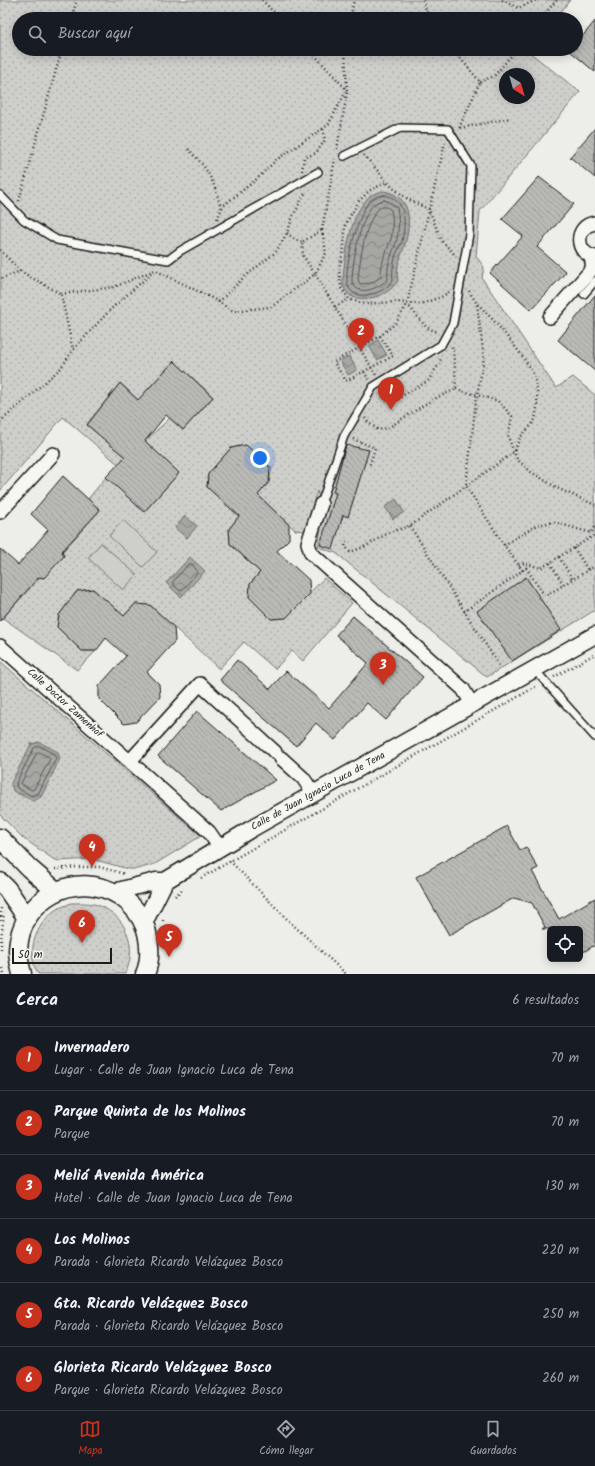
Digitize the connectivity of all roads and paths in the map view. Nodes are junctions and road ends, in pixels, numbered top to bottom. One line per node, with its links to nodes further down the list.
1 (76, 0): 8 (path)
2 (262, 0): 9 (path)
3 (354, 0): 10 (path)
4 (423, 0): 11 (path)
5 (502, 0): 6 (path)
6 (537, 0)
7 (557, 0): 12 (path)
8 (73, 12)
9 (273, 12)
10 (351, 12)
11 (427, 12)
12 (546, 12)
13 (60, 56): 31 (path)
14 (315, 56): 19 (path)
15 (345, 56): 19 (path)
16 (459, 56): 18 (path)
17 (511, 56): 18 (path)
18 (480, 82): 21 (path)
19 (347, 90): 22 (path)
20 (511, 118): 21 (path)
21 (460, 128): 23 (path)
22 (323, 129): 28 (path); 32 (path)
23 (448, 129): 24 (lane); 33 (path); 41 (lane)
24 (359, 148): 26 (lane); 29 (path)
25 (188, 149): 32 (path)
26 (344, 156)
27 (316, 173): 28 (lane); 36 (path)
28 (304, 180): 35 (lane)
29 (387, 182): 33 (path); 50 (path)
30 (0, 195): 39 (lane)
31 (18, 203)
32 (222, 208): 35 (path)
33 (429, 209): 41 (path); 52 (path)
34 (595, 224): 40 (street)
35 (211, 233): 39 (lane)
36 (287, 233): 37 (path); 51 (path)
37 (302, 242): 44 (path); 44 (path)
38 (0, 250): 43 (path)
39 (168, 260): 42 (path)
40 (593, 263): 55 (street)
41 (464, 264): 47 (lane)
42 (155, 270): 48 (path); 51 (path); 59 (path)
43 (20, 271): 45 (path); 48 (path)
44 (315, 274): 51 (path); 54 (path)
45 (0, 279)
46 (595, 281): 49 (lane)
47 (461, 282): 52 (path); 53 (path); 56 (lane)
48 (61, 294): 59 (path)
49 (584, 294)
50 (349, 299): 52 (path); 54 (path)
51 (219, 302)
52 (407, 304): 56 (path); 57 (path)
53 (477, 304): 62 (path); 67 (path)
54 (335, 307): 58 (path)
55 (550, 318)
56 (449, 331): 61 (path); 63 (path); 64 (lane)
57 (380, 336): 58 (path); 60 (path)
58 (359, 348): 60 (path); 60 (path)
59 (73, 350): 65 (path)
60 (372, 368)
61 (456, 389): 62 (path); 64 (path)
62 (477, 396): 67 (path); 70 (path)
63 (390, 404)
64 (359, 409): 66 (lane)
65 (0, 422)
66 (344, 436): 69 (path); 71 (lane)
67 (514, 452): 70 (path); 72 (path)
68 (53, 454): 73 (street)
69 (369, 467)
70 (466, 486): 74 (path); 79 (path)
71 (321, 504): 96 (street)
72 (595, 505)
73 (0, 512)
74 (410, 526): 78 (path); 89 (path)
75 (595, 527): 79 (path)
76 (594, 535): 77 (path); 80 (path)
77 (595, 540)
78 (346, 541)
79 (504, 545): 83 (path)
80 (574, 548): 81 (path); 86 (path)
81 (559, 557): 82 (path); 87 (path)
82 (550, 563): 83 (path); 88 (path)
83 (520, 565): 85 (path)
84 (595, 566): 86 (path)
85 (523, 570): 88 (path); 89 (path)
86 (588, 570): 87 (path)
87 (573, 580): 88 (path)
88 (564, 585)
89 (464, 612): 94 (path)
90 (594, 636): 93 (street, Calle de Juan Ignacio Luca de Tena)
91 (0, 646): 98 (street, Calle Doctor Zamenhof)
92 (595, 654): 95 (path)
93 (533, 669): 95 (lane); 96 (street, Calle de Juan Ignacio Luca de Tena)
94 (502, 670)
95 (545, 682): 97 (lane); 102 (path)
96 (472, 704): 99 (street, Calle de Juan Ignacio Luca de Tena)
97 (595, 738)
98 (130, 760): 99 (street); 101 (street, Calle Doctor Zamenhof)
99 (314, 794): 101 (street, Calle de Juan Ignacio Luca de Tena)
100 (0, 838): 107 (main road)
101 (220, 848): 104 (street, Calle de Juan Ignacio Luca de Tena)
102 (230, 861): 103 (path); 116 (path)
103 (198, 880)
104 (165, 881): 108 (street, Calle de Juan Ignacio Luca de Tena); 113 (street)
105 (0, 882): 111 (main road)
106 (185, 887): 109 (path)
107 (56, 891): 108 (main road); 111 (main road)
108 (114, 892): 113 (main road)
109 (175, 896)
110 (0, 904): 112 (path)
111 (27, 918): 114 (main road)
112 (0, 921)
113 (144, 923): 115 (main road)
114 (22, 974)
115 (145, 974)
116 (346, 974)

